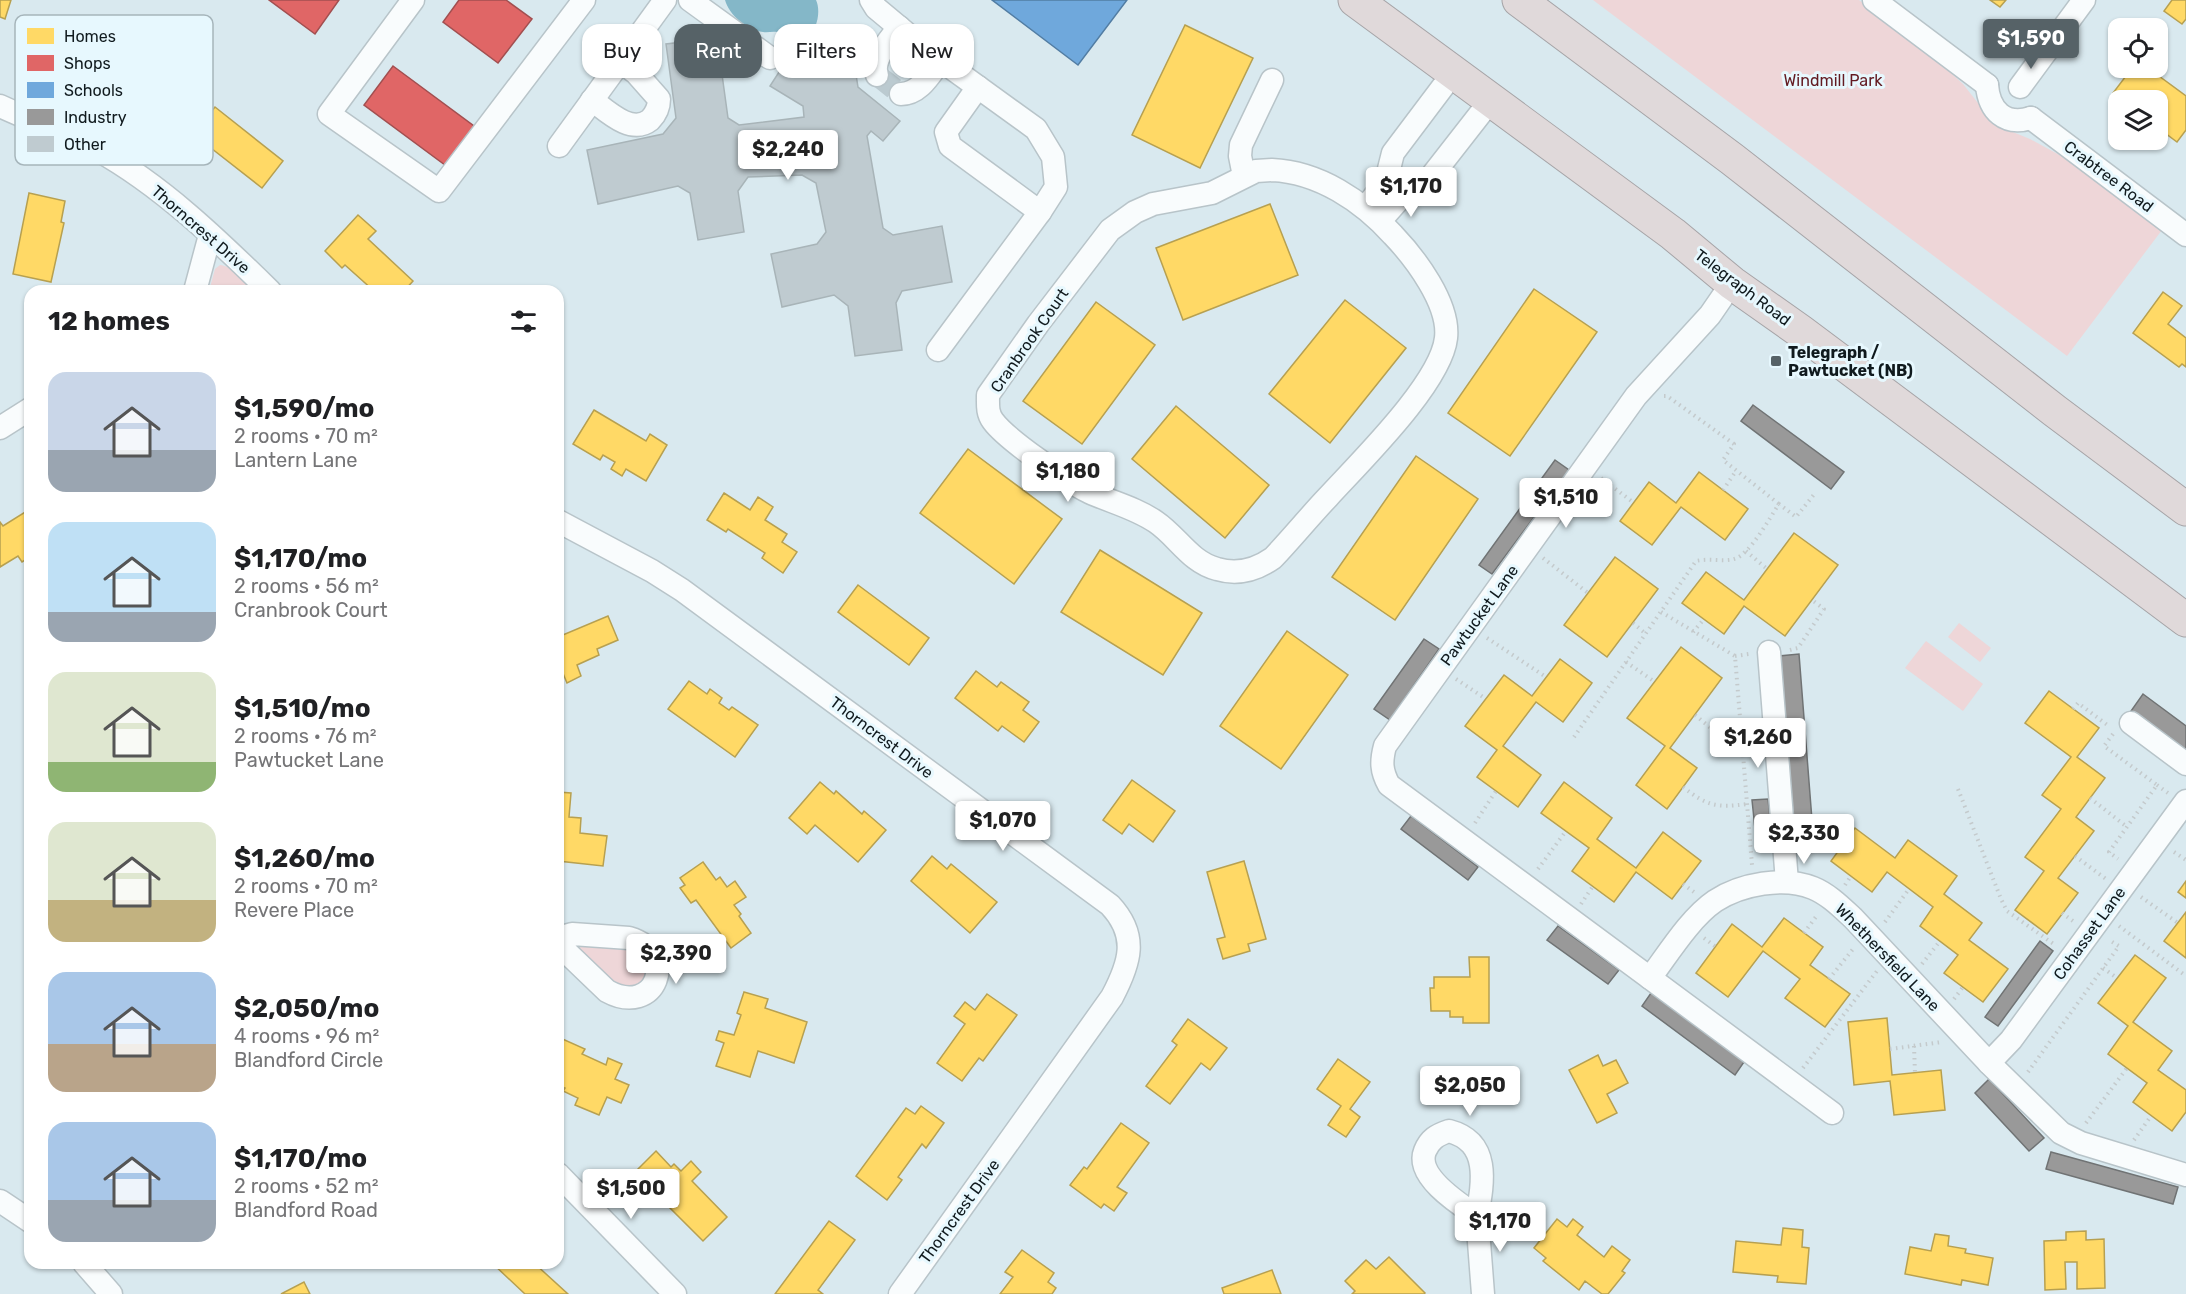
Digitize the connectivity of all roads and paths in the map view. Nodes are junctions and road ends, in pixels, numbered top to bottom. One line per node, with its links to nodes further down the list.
1 (413, 0): 2 (street)
2 (584, 0)
3 (665, 0): 10 (street)
4 (690, 0): 13 (street)
5 (870, 0): 11 (street)
6 (1355, 0): 15 (highway, Telegraph Road)
7 (1519, 0): 51 (highway)
8 (1874, 0): 21 (street)
9 (2084, 0): 23 (street)
10 (647, 24)
11 (895, 24)
12 (890, 41): 14 (street)
13 (770, 58)
14 (878, 59)
15 (1454, 72): 26 (highway, Telegraph Road); 33 (street)
16 (608, 78): 25 (street)
17 (640, 78): 25 (street)
18 (927, 78): 24 (street)
19 (966, 78): 22 (street)
20 (1272, 80): 32 (street)
21 (1988, 85): 23 (street); 29 (street)
22 (978, 87): 34 (street); 34 (street)
23 (2020, 87): 29 (street)
24 (901, 94)
25 (592, 100): 30 (street)
26 (1491, 100): 33 (street); 38 (highway, Telegraph Road)
27 (0, 106): 28 (street, Thorncrest Drive)
28 (15, 112)
29 (2031, 118): 37 (street, Crabtree Road)
30 (559, 146)
31 (122, 165): 36 (street, Thorncrest Drive)
32 (1244, 176): 35 (street, Cranbrook Court); 35 (street, Cranbrook Court)
33 (1401, 181): 35 (street)
34 (1040, 212): 41 (street)
35 (1373, 215)
36 (210, 235): 39 (street); 40 (street, Thorncrest Drive)
37 (2186, 235)
38 (1732, 283): 60 (highway, Telegraph Road); 120 (street, Pawtucket Lane)
39 (197, 285)
40 (264, 285)
41 (938, 350)
42 (1658, 397): 45 (path)
43 (24, 413): 44 (street)
44 (0, 428)
45 (1736, 471): 47 (path); 50 (path)
46 (1595, 474): 49 (path)
47 (1722, 490)
48 (1816, 492): 50 (path)
49 (1634, 502)
50 (1779, 504): 53 (path)
51 (2186, 509)
52 (564, 524): 143 (street, Thorncrest Drive)
53 (1746, 551): 55 (path); 58 (path)
54 (1537, 554): 56 (path)
55 (1767, 569)
56 (1588, 592)
57 (1812, 600): 65 (path)
58 (1661, 612): 63 (path); 64 (path)
59 (1704, 619): 63 (path)
60 (2186, 620)
61 (1633, 623): 64 (path)
62 (1480, 633): 69 (path)
63 (1693, 633): 66 (path)
64 (1646, 634): 67 (path)
65 (1769, 652): 66 (path); 94 (street)
66 (1735, 656): 76 (path)
67 (1626, 662): 70 (path); 75 (path)
68 (1450, 675): 71 (path)
69 (1546, 677)
70 (1655, 682)
71 (1486, 699)
72 (2073, 709): 84 (path)
73 (1695, 715): 76 (path)
74 (2131, 723): 77 (street)
75 (1574, 737)
76 (1740, 737): 83 (path)
77 (2186, 764)
78 (1683, 787): 83 (path)
79 (1958, 789): 114 (path)
80 (1496, 791): 85 (path)
81 (2090, 798): 84 (path)
82 (2186, 801): 126 (street, Cohasset Lane)
83 (1747, 804): 91 (path)
84 (2127, 827): 90 (path)
85 (1470, 830)
86 (1566, 831): 92 (path)
87 (2168, 847): 89 (path)
88 (2075, 856): 93 (path)
89 (2186, 860)
90 (2122, 863)
91 (1753, 873)
92 (1533, 876)
93 (2109, 881)
94 (1787, 882): 120 (street, Whethersfield Lane); 126 (street, Whethersfield Lane)
95 (1593, 886): 99 (path)
96 (1909, 889): 106 (path)
97 (2135, 893): 104 (path)
98 (1812, 907): 100 (path)
99 (1577, 909)
100 (1820, 911): 102 (path); 107 (path)
101 (2062, 914): 105 (path)
102 (1827, 916)
103 (2114, 922): 119 (path)
104 (2178, 923)
105 (2078, 925)
106 (1879, 929)
107 (1804, 933)
108 (1700, 935): 113 (path)
109 (564, 936): 115 (street)
110 (2103, 936): 117 (path)
111 (1940, 941): 118 (path)
112 (1857, 943): 122 (path)
113 (1716, 947)
114 (2061, 949)
115 (564, 950)
116 (1880, 967): 129 (path)
117 (2103, 968): 121 (path); 130 (path)
118 (1917, 969)
119 (2186, 976)
120 (1650, 978): 131 (street)
121 (2117, 978)
122 (1829, 979)
123 (1949, 1041): 124 (path)
124 (1914, 1046): 125 (path); 128 (path)
125 (1890, 1049)
126 (1989, 1063): 135 (street, Whethersfield Lane)
127 (2127, 1068): 133 (path)
128 (1916, 1073)
129 (1798, 1074)
130 (2023, 1080)
131 (1832, 1113)
132 (2151, 1116): 134 (path)
133 (2080, 1130)
134 (2129, 1147)
135 (2186, 1175)
136 (564, 1180): 142 (street)
137 (0, 1201): 139 (street)
138 (1477, 1216): 144 (street)
139 (24, 1217)
140 (89, 1269): 141 (street)
141 (111, 1294)
142 (675, 1294)
143 (900, 1294)
144 (1483, 1294)

